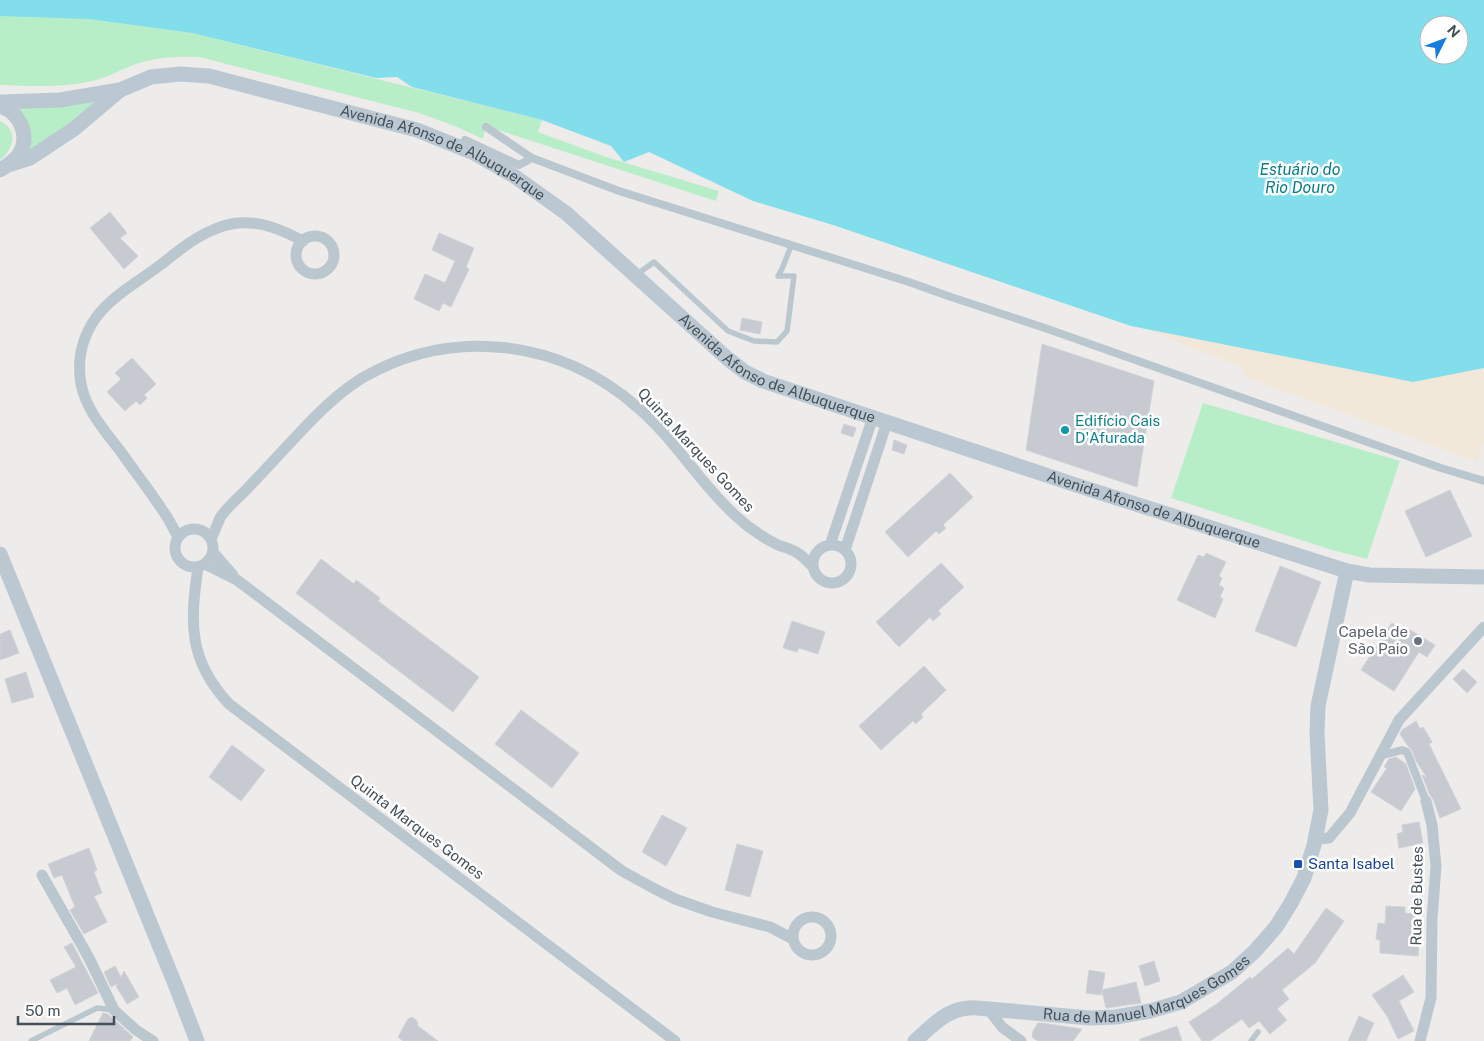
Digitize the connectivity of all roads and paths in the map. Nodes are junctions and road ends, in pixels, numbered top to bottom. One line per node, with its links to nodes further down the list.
1 (120, 90): 2 (main road); 7 (main road); 10 (main road, Avenida Afonso de Albuquerque)
2 (0, 102)
3 (0, 106): 7 (main road)
4 (486, 127): 6 (street)
5 (465, 140): 6 (street)
6 (532, 158): 9 (street)
7 (4, 168)
8 (303, 241): 13 (street, Quinta Marques Gomes)
9 (791, 246): 10 (lane); 12 (street)
10 (636, 275): 11 (main road, Avenida Afonso de Albuquerque)
11 (880, 419): 18 (street); 20 (street, Quinta Marques Gomes); 26 (main road, Avenida Afonso de Albuquerque)
12 (1484, 481)
13 (164, 512): 15 (street, Quinta Marques Gomes); 16 (street, Quinta Marques Gomes)
14 (221, 517): 15 (street, Quinta Marques Gomes); 17 (street, Quinta Marques Gomes); 22 (street, Quinta Marques Gomes)
15 (192, 529): 16 (street, Quinta Marques Gomes); 17 (street, Quinta Marques Gomes)
16 (178, 537): 24 (street, Quinta Marques Gomes)
17 (211, 540): 21 (street)
18 (830, 545): 19 (street, Quinta Marques Gomes); 20 (street)
19 (819, 550): 22 (street, Quinta Marques Gomes); 25 (street)
20 (845, 550): 25 (street, Quinta Marques Gomes)
21 (213, 552): 24 (street); 28 (street)
22 (797, 552): 25 (street, Quinta Marques Gomes)
23 (0, 554): 42 (main road)
24 (196, 566): 28 (street); 43 (street, Quinta Marques Gomes)
25 (813, 567)
26 (1347, 572): 27 (main road, Avenida Afonso de Albuquerque); 32 (main road, Rua de Manuel Marques Gomes)
27 (1484, 577)
28 (237, 580): 35 (street)
29 (1484, 627): 30 (street)
30 (1380, 756): 31 (street, Rua de Bustes); 32 (street)
31 (1426, 801): 47 (street, Rua de Bustes)
32 (1315, 839): 38 (main road, Rua de Manuel Marques Gomes)
33 (42, 875): 37 (street)
34 (797, 924): 35 (street); 36 (street); 36 (street)
35 (770, 927): 36 (street)
36 (793, 940)
37 (114, 1010): 40 (lane); 41 (street)
38 (989, 1010): 44 (main road, Rua de Manuel Marques Gomes); 45 (street)
39 (1258, 1032): 46 (lane)
40 (31, 1041)
41 (153, 1041)
42 (196, 1041)
43 (675, 1041)
44 (915, 1041)
45 (1020, 1041)
46 (1251, 1041)
47 (1420, 1041)

